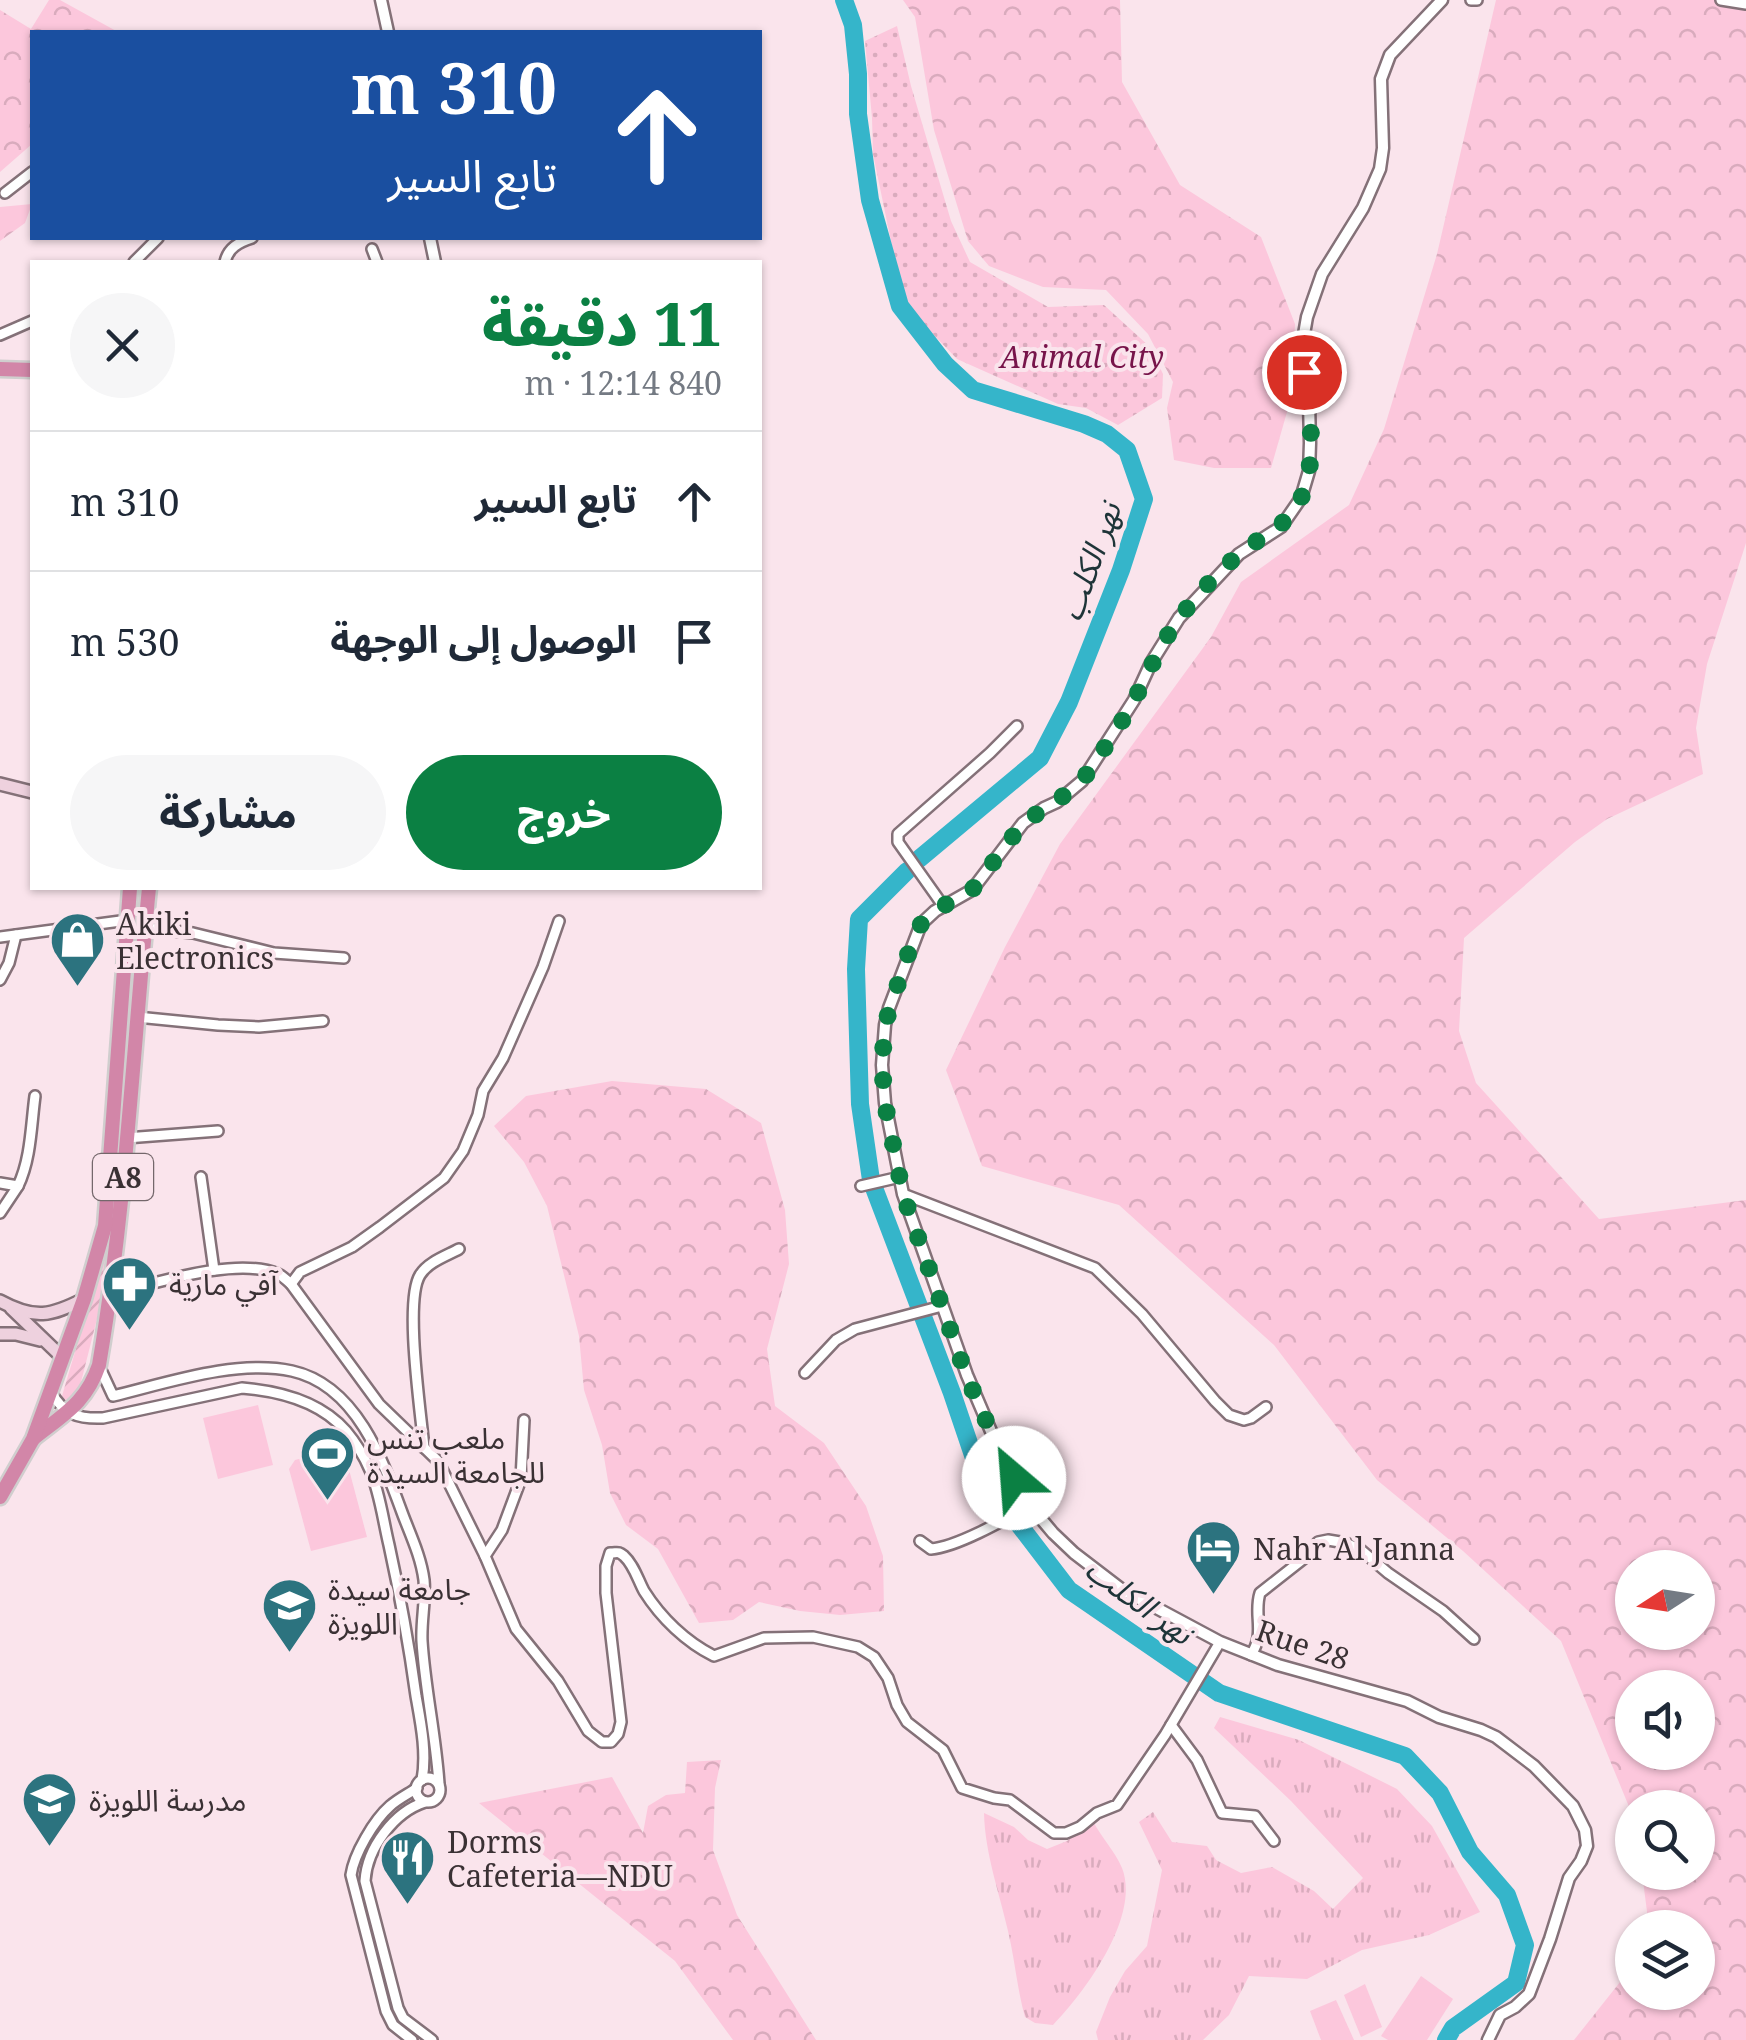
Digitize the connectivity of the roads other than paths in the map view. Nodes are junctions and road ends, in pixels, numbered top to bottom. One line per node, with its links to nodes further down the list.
1 (381, 0): 5 (street)
2 (1442, 0): 23 (street, Rue 28)
3 (1721, 0): 4 (street)
4 (1746, 4)
5 (388, 30)
6 (30, 174): 7 (street)
7 (5, 194)
8 (156, 240): 11 (street)
9 (248, 240): 12 (street)
10 (372, 249): 13 (street)
11 (136, 260)
12 (226, 260)
13 (375, 260)
14 (30, 321): 15 (street)
15 (0, 335)
16 (0, 369): 17 (highway)
17 (30, 370)
18 (1017, 726): 23 (street)
19 (0, 784): 20 (main road)
20 (30, 792)
21 (130, 890): 24 (highway, A8)
22 (149, 890): 26 (highway, A8)
23 (944, 906): 37 (street, Rue 28)
24 (128, 920): 27 (street); 47 (highway, A8)
25 (559, 920): 45 (street)
26 (146, 928): 29 (street); 31 (highway, A8)
27 (16, 935): 28 (street); 30 (street)
28 (0, 937)
29 (344, 958)
30 (0, 980)
31 (137, 1017): 32 (street); 35 (highway, A8)
32 (322, 1021)
33 (35, 1096): 39 (street)
34 (218, 1131): 35 (street)
35 (126, 1138): 46 (highway, A8)
36 (202, 1177): 44 (street)
37 (898, 1178): 40 (street); 41 (street, Rue 28)
38 (0, 1183): 39 (street)
39 (18, 1186): 42 (street)
40 (861, 1186)
41 (903, 1194): 49 (street, Rue 28); 58 (street)
42 (0, 1213)
43 (459, 1250): 63 (street)
44 (214, 1270): 45 (street); 46 (street)
45 (291, 1284): 63 (street)
46 (111, 1294): 53 (highway, A8)
47 (84, 1299): 48 (main road); 52 (highway, A8)
48 (3, 1306): 51 (main road)
49 (942, 1306): 54 (street); 65 (street, Rue 28)
50 (0, 1334): 51 (main road)
51 (47, 1342): 52 (main road)
52 (63, 1358): 56 (highway, A8)
53 (100, 1365): 57 (street); 59 (highway, A8)
54 (805, 1373)
55 (298, 1387): 57 (street); 60 (street); 72 (street); 73 (street)
56 (50, 1392): 59 (street); 62 (highway, A8)
57 (113, 1396): 60 (street)
58 (1266, 1407)
59 (67, 1412): 60 (street); 62 (highway, A8)
60 (103, 1418)
61 (524, 1420): 67 (street)
62 (33, 1439): 64 (highway, A8)
63 (424, 1448): 67 (street)
64 (0, 1497)
65 (1027, 1507): 66 (street); 69 (street, Rue 28)
66 (920, 1541)
67 (485, 1556): 71 (street)
68 (1474, 1639): 70 (street)
69 (1220, 1642): 70 (street, Rue 28); 71 (street)
70 (1250, 1655): 78 (street, Rue 28)
71 (1171, 1725): 75 (street)
72 (419, 1784): 73 (street); 74 (street); 76 (street)
73 (438, 1784): 74 (street)
74 (425, 1802): 77 (street)
75 (1274, 1840)
76 (412, 2040)
77 (432, 2040)
78 (1488, 2040)

